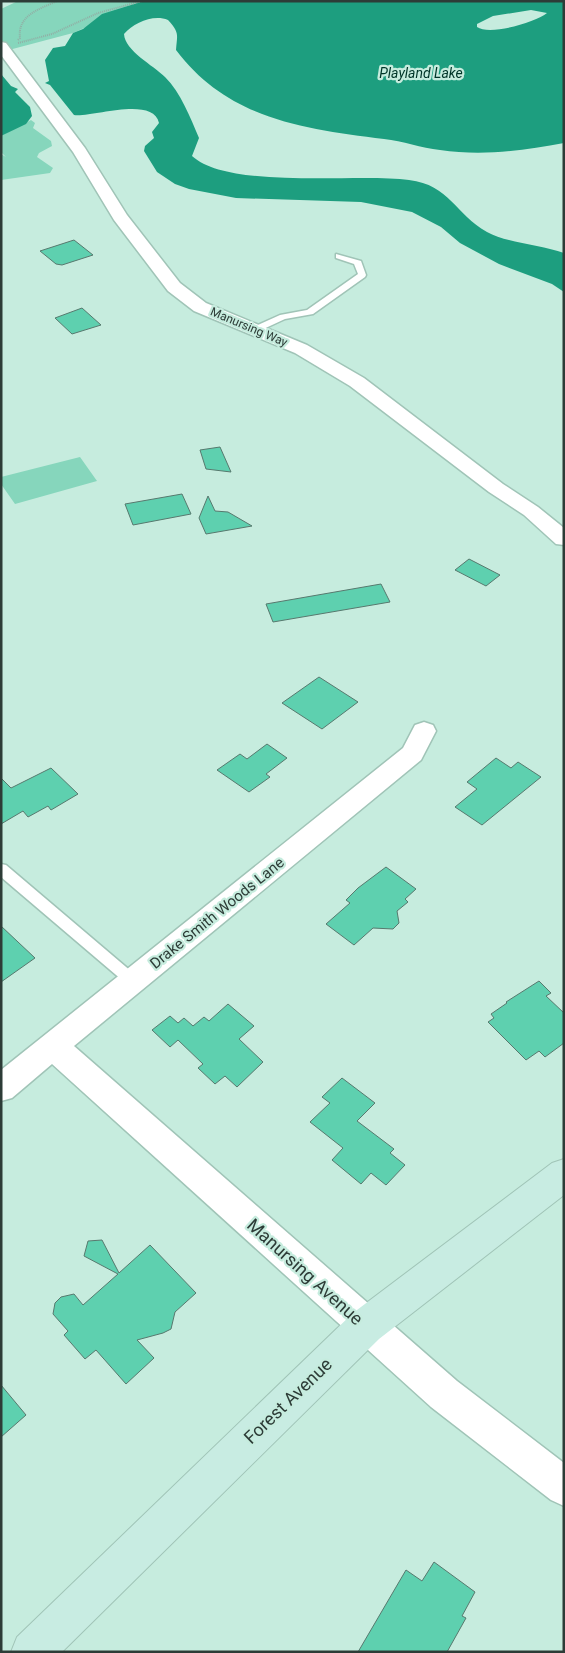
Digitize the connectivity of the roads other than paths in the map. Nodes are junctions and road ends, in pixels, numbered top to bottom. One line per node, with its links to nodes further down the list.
1 (1, 46): 3 (street, Manursing Way)
2 (339, 256): 3 (lane)
3 (254, 330): 4 (street, Manursing Way)
4 (564, 539)
5 (424, 731): 7 (street, Drake Smith Woods Lane)
6 (1, 869): 7 (lane)
7 (134, 982): 8 (street, Drake Smith Woods Lane)
8 (54, 1047): 9 (street, Drake Smith Woods Lane); 11 (street, Manursing Avenue)
9 (1, 1088)
10 (564, 1174): 11 (street, Forest Avenue)
11 (366, 1326): 12 (street, Manursing Avenue); 13 (street, Forest Avenue)
12 (564, 1487)
13 (32, 1652)

